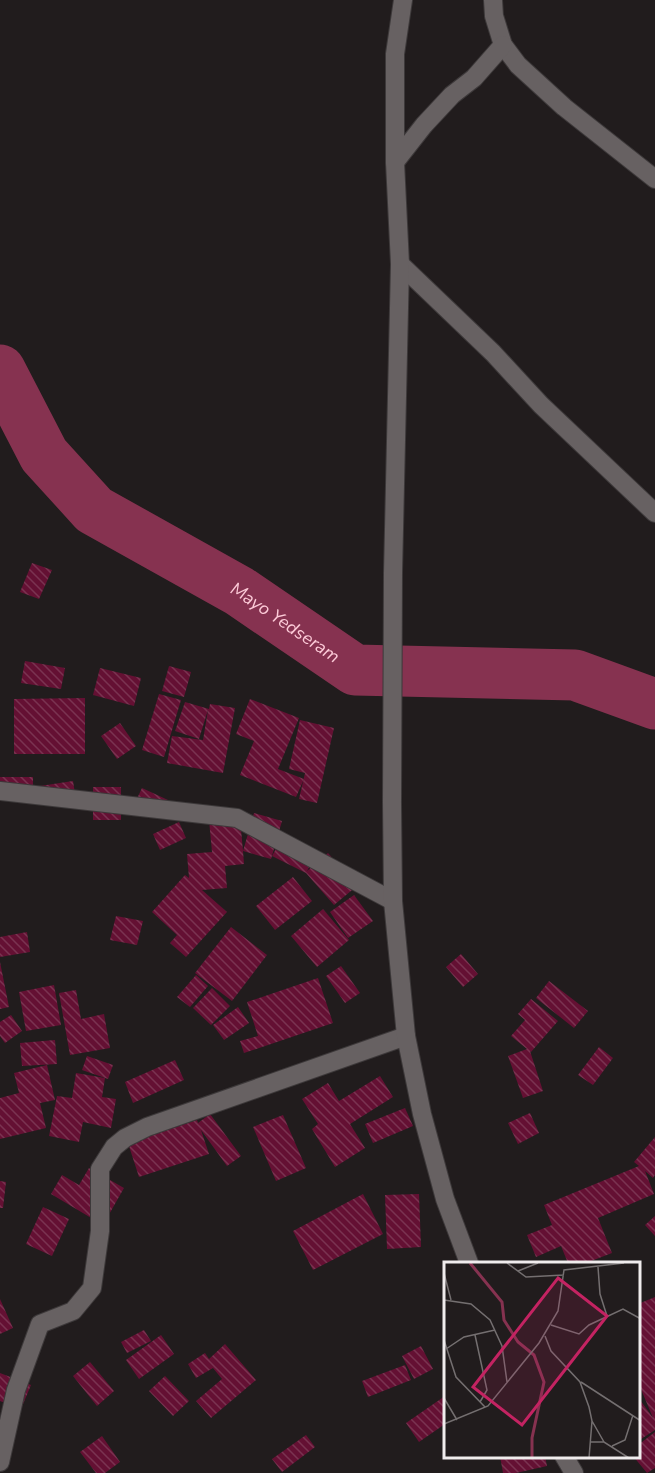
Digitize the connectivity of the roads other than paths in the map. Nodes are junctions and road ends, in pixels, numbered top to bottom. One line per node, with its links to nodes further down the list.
1 (403, 0): 4 (street)
2 (493, 0): 3 (street)
3 (503, 45): 4 (street); 5 (street)
4 (395, 162): 6 (street)
5 (655, 179)
6 (400, 264): 7 (street); 9 (street)
7 (655, 513)
8 (0, 791): 9 (street)
9 (393, 901): 10 (street)
10 (406, 1036): 11 (street); 13 (street)
11 (469, 1262)
12 (565, 1458): 14 (street)
13 (0, 1462)
14 (574, 1473)

